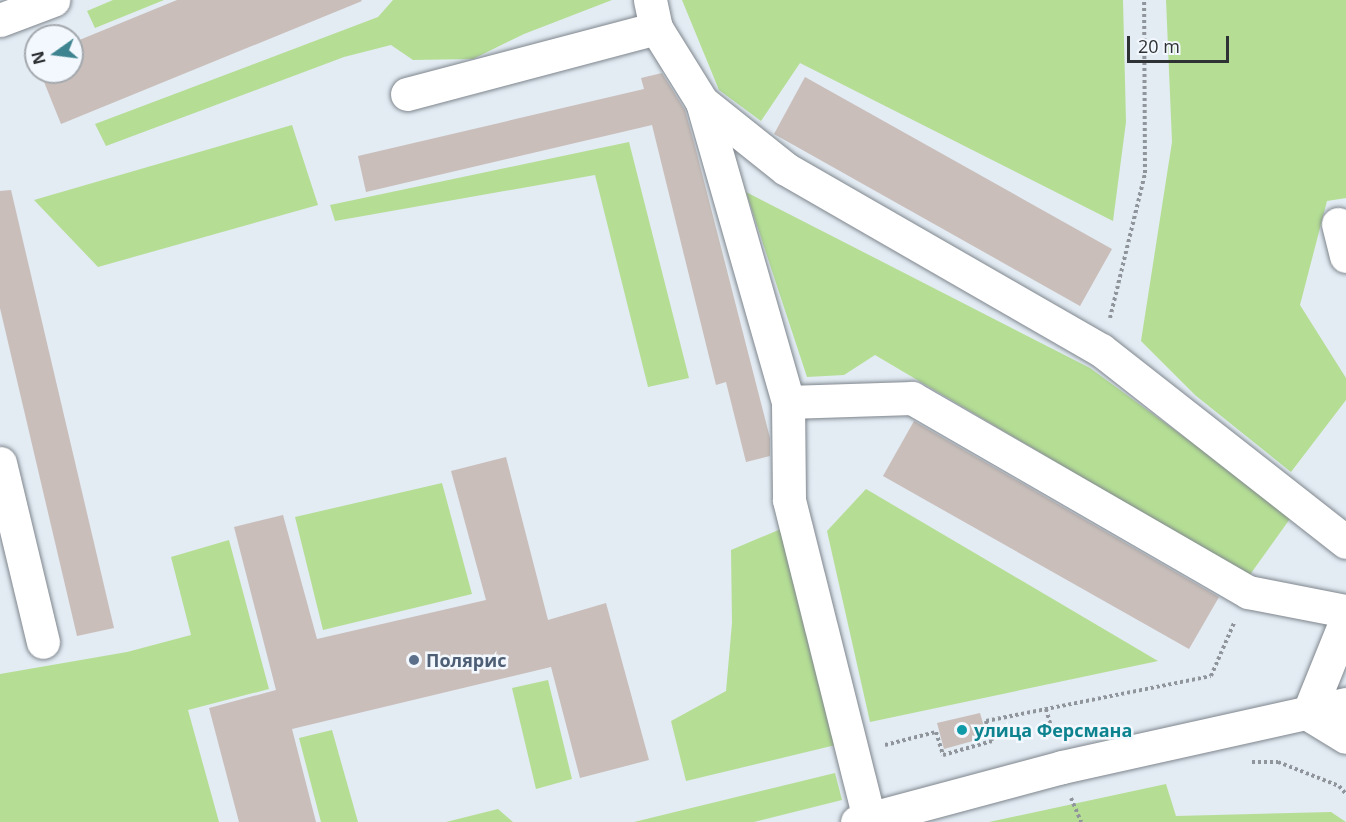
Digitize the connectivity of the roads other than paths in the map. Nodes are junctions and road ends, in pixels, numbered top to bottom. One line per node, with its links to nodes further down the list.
1 (53, 0): 3 (street)
2 (653, 14): 4 (street); 5 (street)
3 (0, 20)
4 (407, 94)
5 (702, 102): 8 (street); 10 (street)
6 (1338, 224): 7 (street)
7 (1346, 256)
8 (788, 402): 11 (street); 17 (street)
9 (0, 463): 13 (street)
10 (1346, 542)
11 (1346, 611)
12 (1346, 620): 15 (street)
13 (42, 642)
14 (1346, 704): 15 (street)
15 (1308, 714): 16 (street); 17 (street)
16 (1346, 737)
17 (863, 820)

